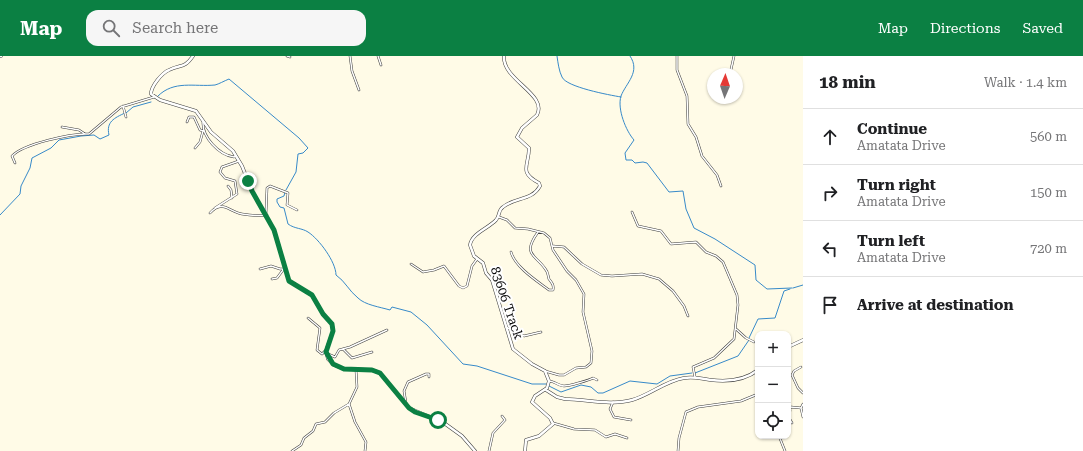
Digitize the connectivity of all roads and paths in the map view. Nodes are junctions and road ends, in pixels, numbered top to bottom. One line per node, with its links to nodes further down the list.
1 (193, 56): 12 (street)
2 (287, 56): 8 (street)
3 (350, 56): 11 (street)
4 (378, 56): 9 (street)
5 (504, 56): 32 (street)
6 (678, 56): 25 (street)
7 (734, 56): 10 (street)
8 (290, 57)
9 (381, 65)
10 (731, 68)
11 (359, 90)
12 (154, 97): 13 (street); 15 (street)
13 (123, 106): 14 (street); 19 (street)
14 (126, 117)
15 (202, 120): 18 (street); 21 (street)
16 (187, 122): 18 (street)
17 (62, 127): 19 (street)
18 (204, 131): 20 (street); 21 (street)
19 (85, 134): 23 (street)
20 (195, 148)
21 (236, 156): 22 (street)
22 (240, 161): 26 (street); 31 (street)
23 (15, 163)
24 (228, 186): 26 (street)
25 (721, 186)
26 (232, 198): 27 (street)
27 (215, 208): 30 (street); 31 (street)
28 (297, 210): 31 (street)
29 (632, 212): 44 (street)
30 (210, 213)
31 (266, 214): 39 (street)
32 (499, 217): 33 (street); 36 (street, 83606 Track)
33 (538, 232): 34 (street); 35 (street)
34 (553, 246): 41 (street); 55 (street)
35 (512, 252)
36 (477, 259): 37 (street); 43 (street, 83606 Track)
37 (411, 264)
38 (260, 269): 39 (street)
39 (284, 269): 40 (street); 51 (street)
40 (272, 279)
41 (688, 316)
42 (308, 318): 51 (street)
43 (506, 327): 46 (street); 55 (street, 83606 Track)
44 (736, 329): 48 (street); 58 (street)
45 (387, 330): 50 (street)
46 (541, 332)
47 (803, 340): 49 (street)
48 (754, 342)
49 (791, 346)
50 (343, 349): 51 (street); 52 (street)
51 (326, 351): 54 (street)
52 (372, 352)
53 (801, 367): 62 (street)
54 (356, 370): 65 (street); 67 (street)
55 (545, 371): 60 (street)
56 (755, 372): 58 (street)
57 (429, 376): 67 (street)
58 (695, 377): 64 (street)
59 (597, 380): 60 (street)
60 (549, 381): 61 (street)
61 (546, 390): 64 (street); 73 (street)
62 (803, 393)
63 (755, 395): 81 (street)
64 (613, 402): 72 (street)
65 (349, 404): 76 (street); 77 (street)
66 (803, 404): 69 (street)
67 (407, 406): 78 (street)
68 (791, 407): 69 (street)
69 (801, 408): 71 (street)
70 (502, 416): 79 (street)
71 (803, 417)
72 (631, 420)
73 (553, 423): 74 (street); 80 (street)
74 (627, 438)
75 (780, 439): 82 (street)
76 (292, 451)
77 (365, 451)
78 (475, 451)
79 (489, 451)
80 (525, 451)
81 (678, 451)
82 (785, 451)

